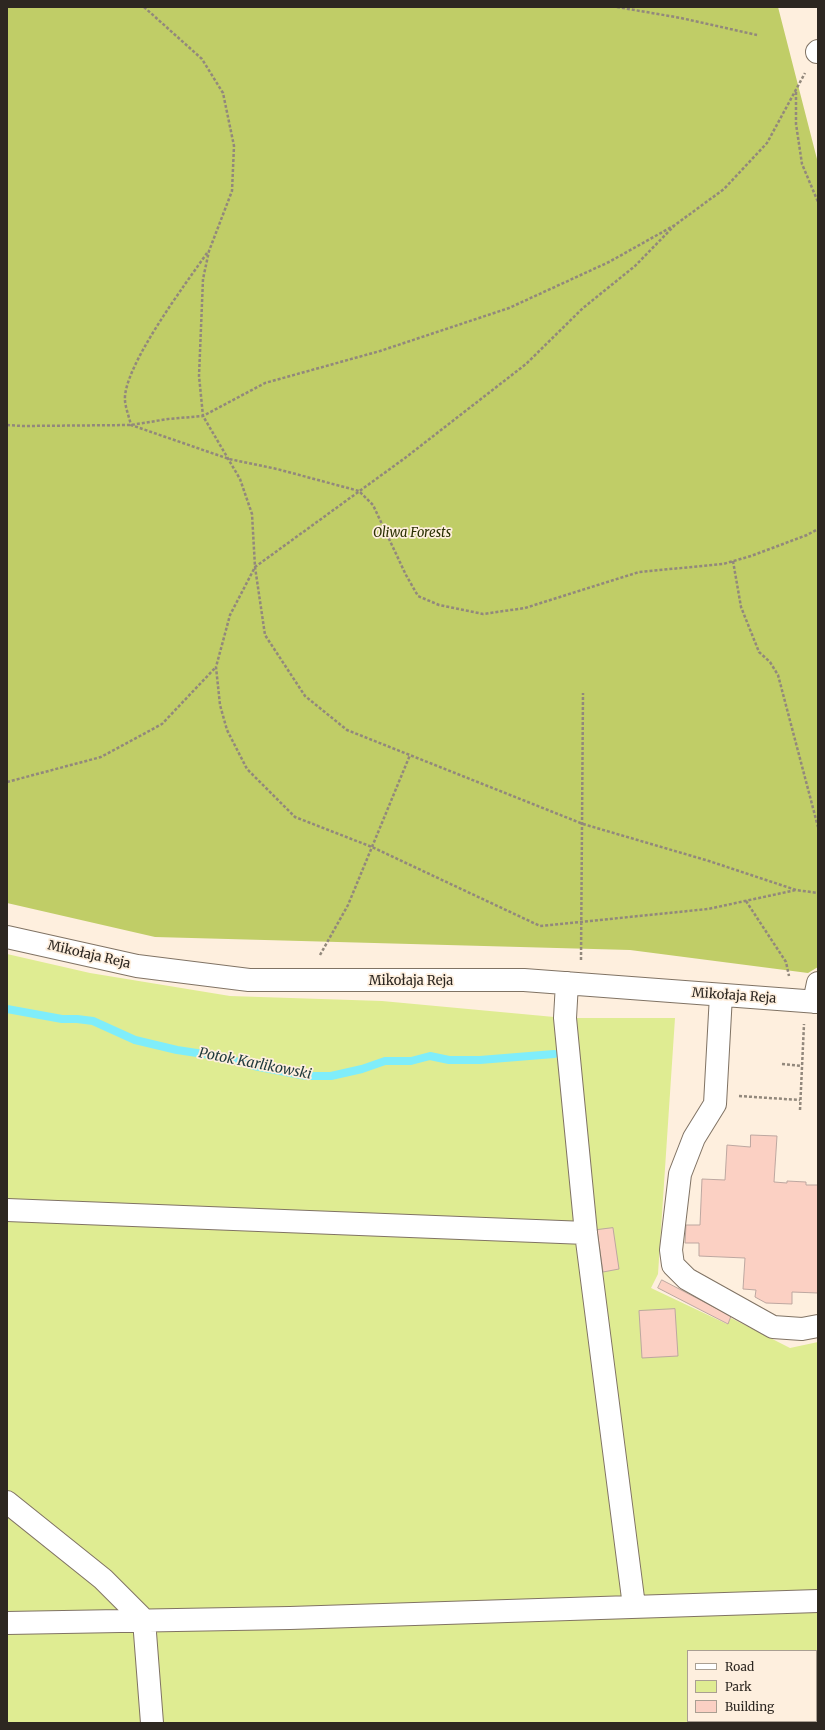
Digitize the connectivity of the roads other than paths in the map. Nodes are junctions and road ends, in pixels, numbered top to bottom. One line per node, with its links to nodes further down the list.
1 (7, 937): 2 (street, Mikołaja Reja)
2 (575, 984): 3 (street, Mikołaja Reja); 6 (street)
3 (721, 995): 4 (street, Mikołaja Reja); 7 (street)
4 (817, 996)
5 (7, 1210): 6 (street)
6 (586, 1233): 10 (street)
7 (818, 1326)
8 (7, 1502): 11 (street)
9 (818, 1601): 10 (street)
10 (634, 1606): 11 (street)
11 (144, 1620): 12 (street); 13 (street)
12 (7, 1623)
13 (152, 1723)

